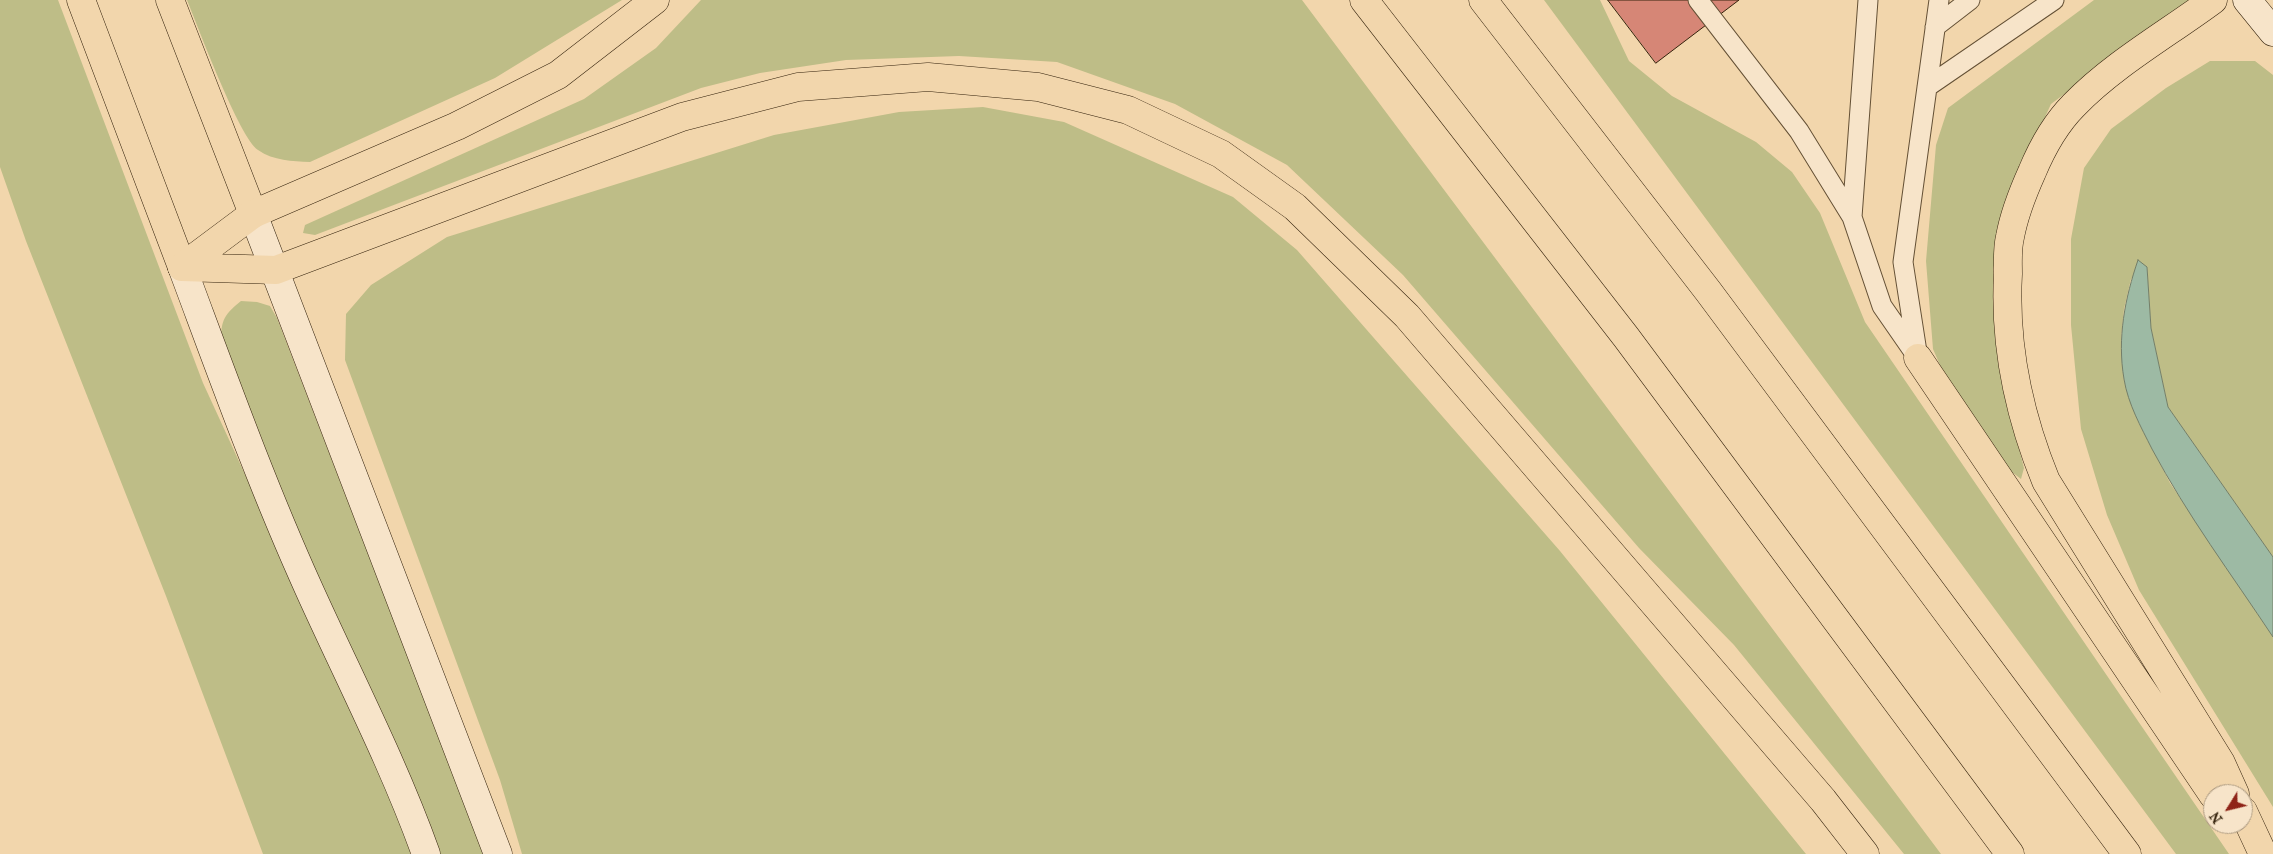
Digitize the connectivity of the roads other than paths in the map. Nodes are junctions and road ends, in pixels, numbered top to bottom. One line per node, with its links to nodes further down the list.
1 (81, 0): 18 (main road)
2 (170, 0): 16 (main road)
3 (655, 0): 16 (main road)
4 (1364, 0): 28 (main road)
5 (1483, 0): 29 (main road)
6 (1698, 0): 17 (lane)
7 (1868, 0): 17 (lane)
8 (1938, 0): 13 (lane)
9 (1970, 0): 13 (lane)
10 (2054, 0): 15 (lane)
11 (2213, 0): 22 (main road)
12 (2247, 0): 14 (main road)
13 (1935, 27): 15 (lane)
14 (2273, 32)
15 (1927, 87): 20 (lane)
16 (253, 214): 18 (main road); 19 (main road)
17 (1852, 217): 20 (lane)
18 (182, 266): 19 (main road); 25 (main road)
19 (276, 270): 26 (main road); 27 (main road)
20 (1918, 358): 21 (main road)
21 (2206, 784)
22 (2231, 784)
23 (2253, 832): 31 (main road)
24 (2239, 834): 30 (main road)
25 (426, 854)
26 (498, 854)
27 (1865, 854)
28 (2010, 854)
29 (2126, 854)
30 (2252, 854)
31 (2263, 854)

